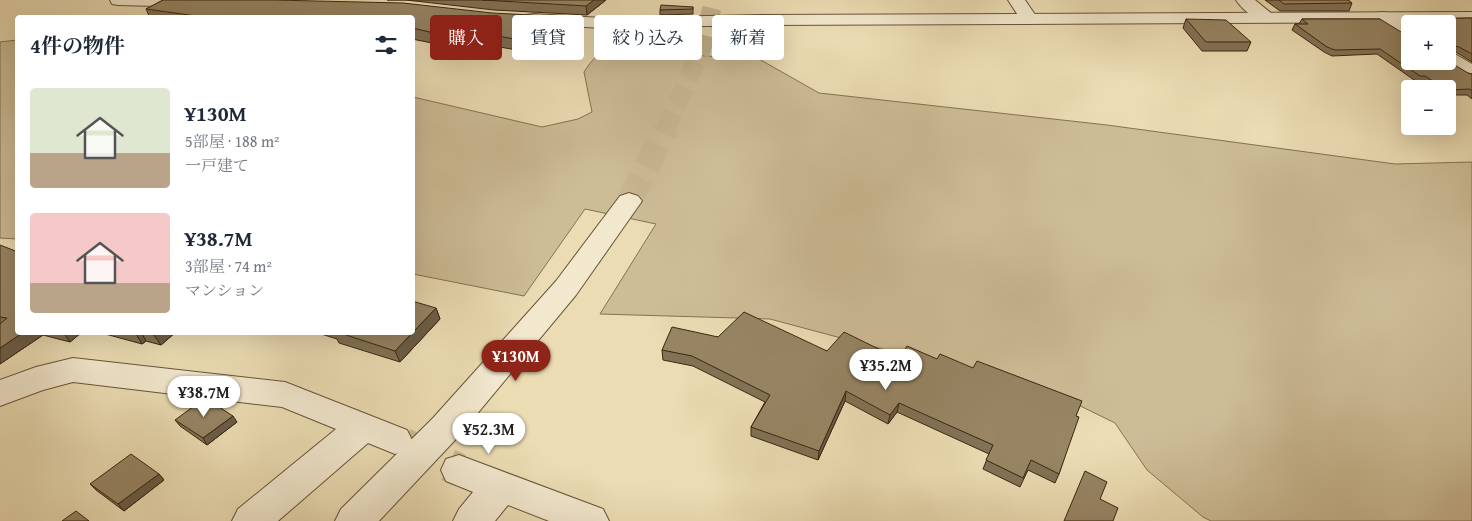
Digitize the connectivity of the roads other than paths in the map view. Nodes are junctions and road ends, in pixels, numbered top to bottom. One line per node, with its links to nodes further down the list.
1 (118, 0): 4 (street)
2 (1016, 0): 6 (street)
3 (1244, 0): 7 (street)
4 (216, 2)
5 (1472, 17): 8 (street)
6 (1029, 18): 7 (street); 9 (street)
7 (1268, 18): 8 (street)
8 (1382, 18): 10 (street)
9 (584, 23)
10 (1401, 30)
11 (1456, 63): 12 (street)
12 (1472, 73)
13 (629, 201): 18 (street)
14 (0, 393): 17 (street)
15 (459, 470): 16 (street)
16 (500, 488): 19 (street); 20 (street)
17 (251, 521)
18 (354, 521)
19 (472, 521)
20 (590, 521)

